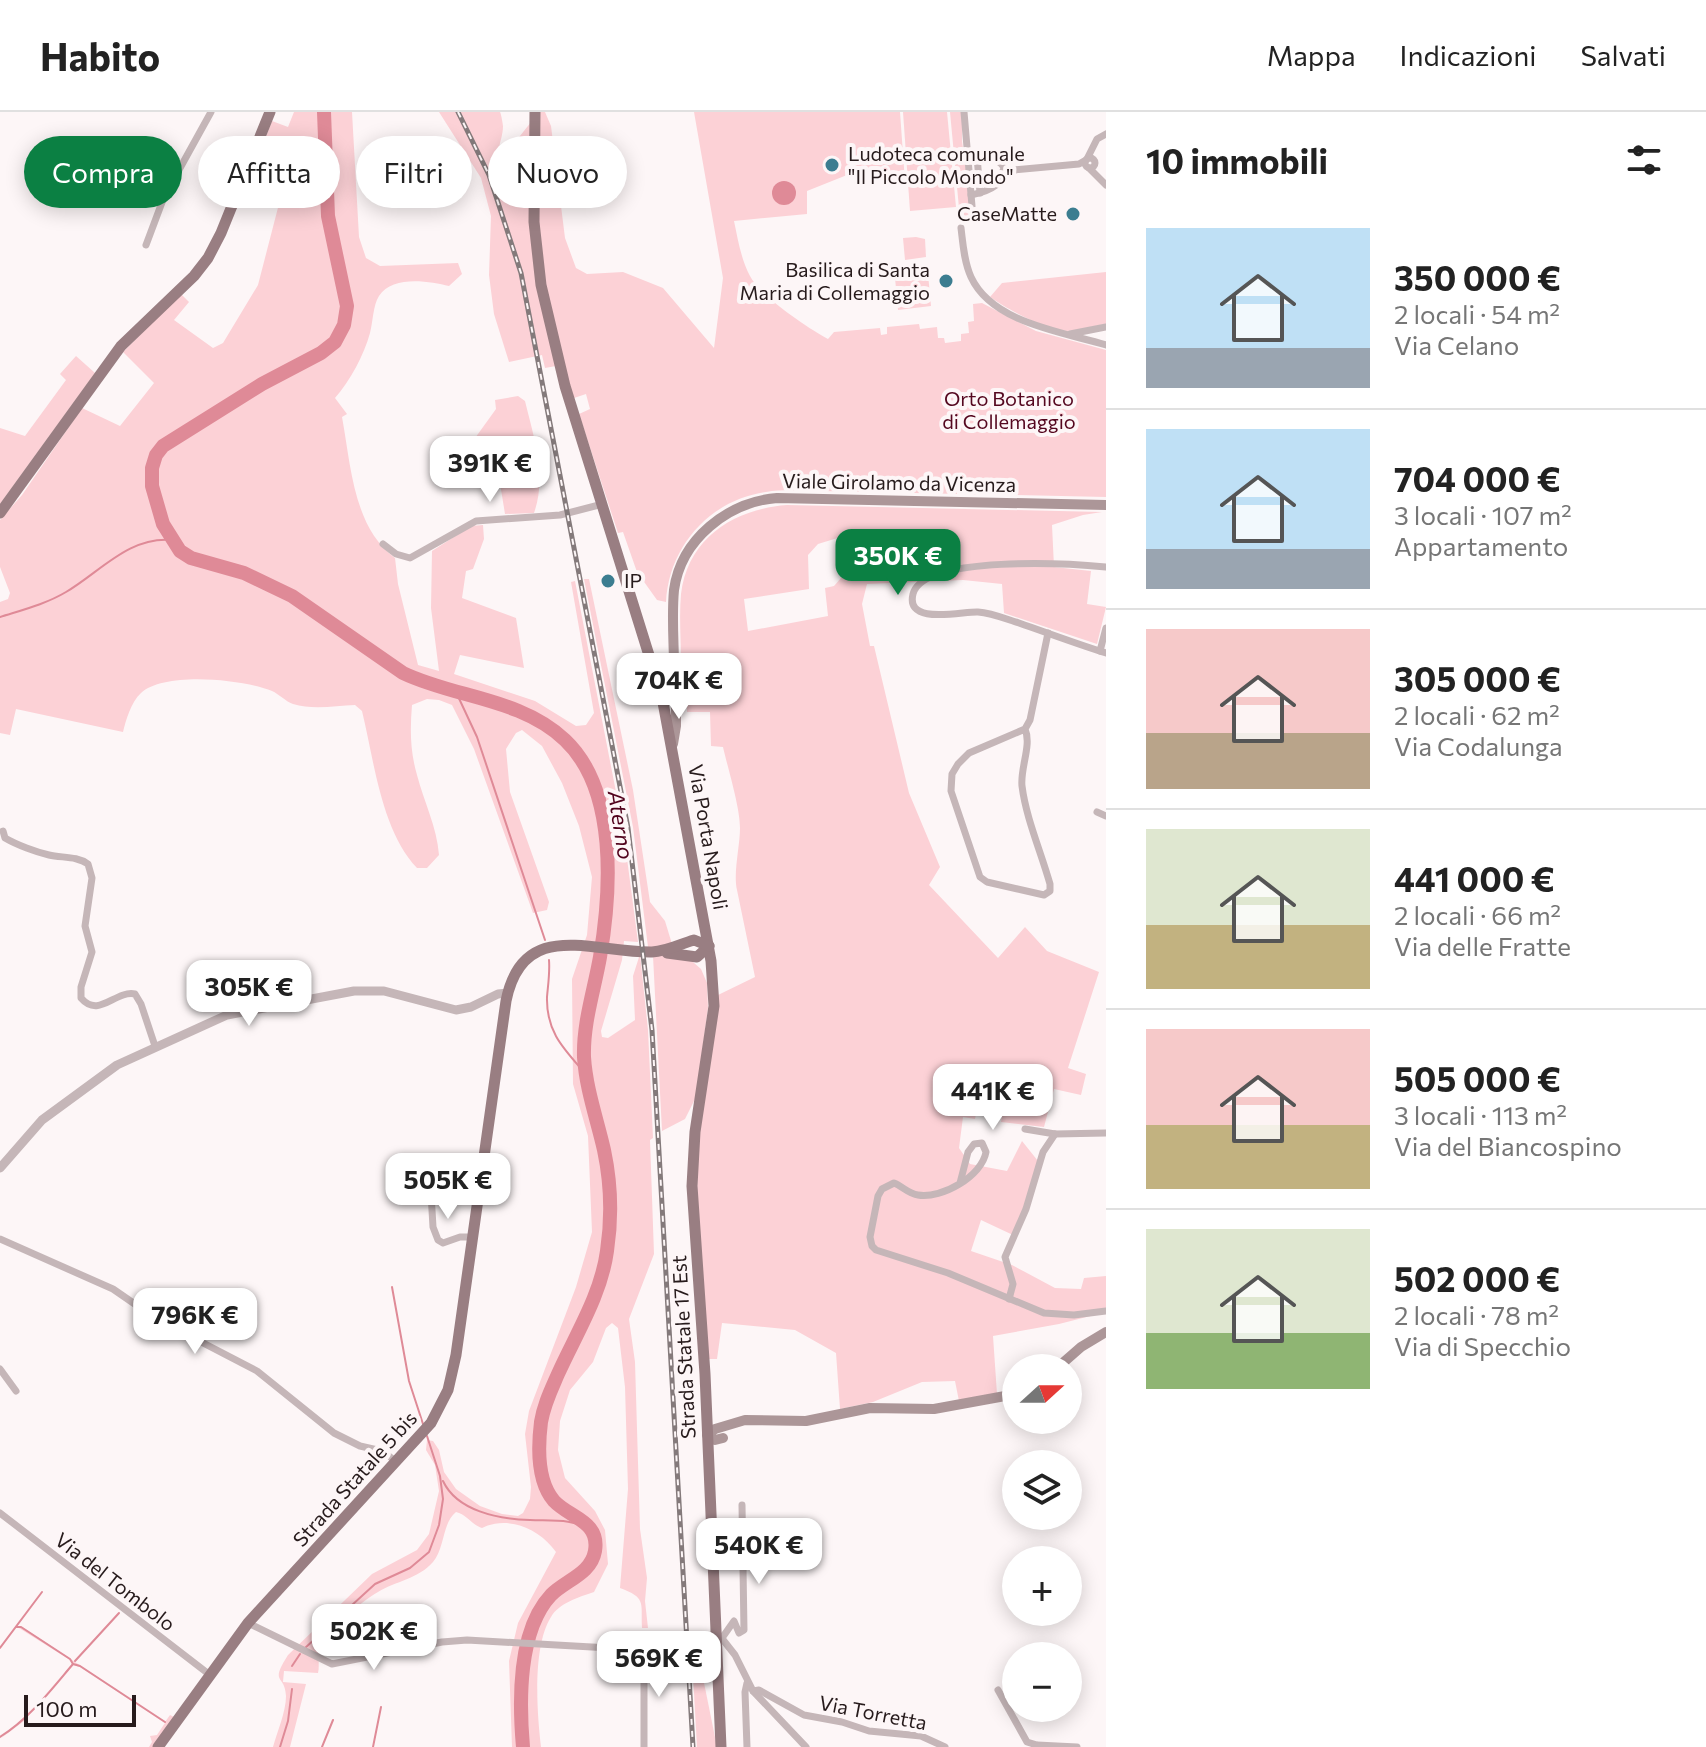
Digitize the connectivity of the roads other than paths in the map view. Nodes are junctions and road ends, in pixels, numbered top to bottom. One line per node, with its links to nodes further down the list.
1 (211, 112): 15 (street)
2 (270, 112): 21 (main road)
3 (535, 112): 19 (main road, Via Porta Napoli)
4 (964, 112): 7 (street)
5 (1106, 134): 8 (street)
6 (977, 156): 7 (street); 9 (street); 11 (street)
7 (967, 157): 12 (street)
8 (1086, 164): 9 (street); 10 (street)
9 (1003, 171): 11 (street)
10 (1106, 185)
11 (980, 193): 12 (street)
12 (971, 195): 13 (street)
13 (972, 206)
14 (961, 228): 17 (street)
15 (146, 245)
16 (1106, 327): 17 (street); 18 (street)
17 (1064, 334): 18 (street)
18 (1104, 344)
19 (603, 504): 22 (street); 27 (main road, Via Porta Napoli)
20 (1106, 505): 27 (main road, Viale Girolamo da Vicenza)
21 (0, 513)
22 (383, 544)
23 (1106, 567): 25 (street)
24 (1106, 628): 26 (street)
25 (1048, 633): 26 (street); 28 (street)
26 (1103, 652)
27 (668, 695): 32 (main road, Via Porta Napoli)
28 (1025, 729): 28 (street)
29 (1097, 812): 30 (street)
30 (1106, 816)
31 (3, 831): 39 (street)
32 (703, 911): 33 (main road); 34 (main road, Via Porta Napoli)
33 (686, 943): 34 (main road, Strada Statale 5 bis); 35 (main road, Strada Statale 5 bis)
34 (709, 946): 36 (main road); 37 (main road, Strada Statale 17 Est)
35 (619, 949): 36 (main road, Strada Statale 5 bis); 38 (main road, Strada Statale 5 bis)
36 (687, 956): 37 (main road)
37 (713, 985): 55 (main road, Strada Statale 17 Est)
38 (508, 993): 39 (street); 46 (main road, Strada Statale 5 bis)
39 (155, 1046): 43 (street)
40 (1025, 1129): 42 (street)
41 (1106, 1133): 42 (street)
42 (1055, 1134): 48 (street)
43 (0, 1166)
44 (960, 1183): 44 (street); 48 (street)
45 (431, 1193): 46 (street)
46 (472, 1237): 59 (main road, Strada Statale 5 bis)
47 (0, 1239): 59 (street)
48 (1009, 1299): 49 (street)
49 (1106, 1311)
50 (1106, 1332): 51 (main road)
51 (1073, 1354)
52 (0, 1369): 53 (street)
53 (16, 1391)
54 (1002, 1397): 56 (main road)
55 (706, 1415): 56 (main road); 57 (main road, Strada Statale 17 Est)
56 (723, 1432): 57 (main road); 58 (main road)
57 (707, 1435): 58 (main road, Strada Statale 17 Est)
58 (708, 1458): 63 (main road, Strada Statale 17 Est)
59 (397, 1462): 62 (main road, Strada Statale 5 bis)
60 (742, 1505): 63 (street)
61 (0, 1513): 68 (street, Via del Tombolo)
62 (248, 1623): 64 (street); 68 (main road, Strada Statale 5 bis)
63 (719, 1637): 67 (main road, Strada Statale 17 Est); 69 (street)
64 (644, 1650): 65 (street); 74 (street)
65 (680, 1652)
66 (693, 1652): 67 (street)
67 (716, 1653): 75 (main road, Strada Statale 17 Est)
68 (210, 1675): 73 (main road, Strada Statale 5 bis)
69 (747, 1683): 71 (street); 76 (street)
70 (998, 1690): 72 (street)
71 (753, 1691): 77 (street); 78 (street, Via Torretta)
72 (1028, 1745): 79 (street)
73 (158, 1747)
74 (644, 1747)
75 (721, 1747)
76 (747, 1747)
77 (806, 1747)
78 (945, 1747)
79 (1077, 1747)

